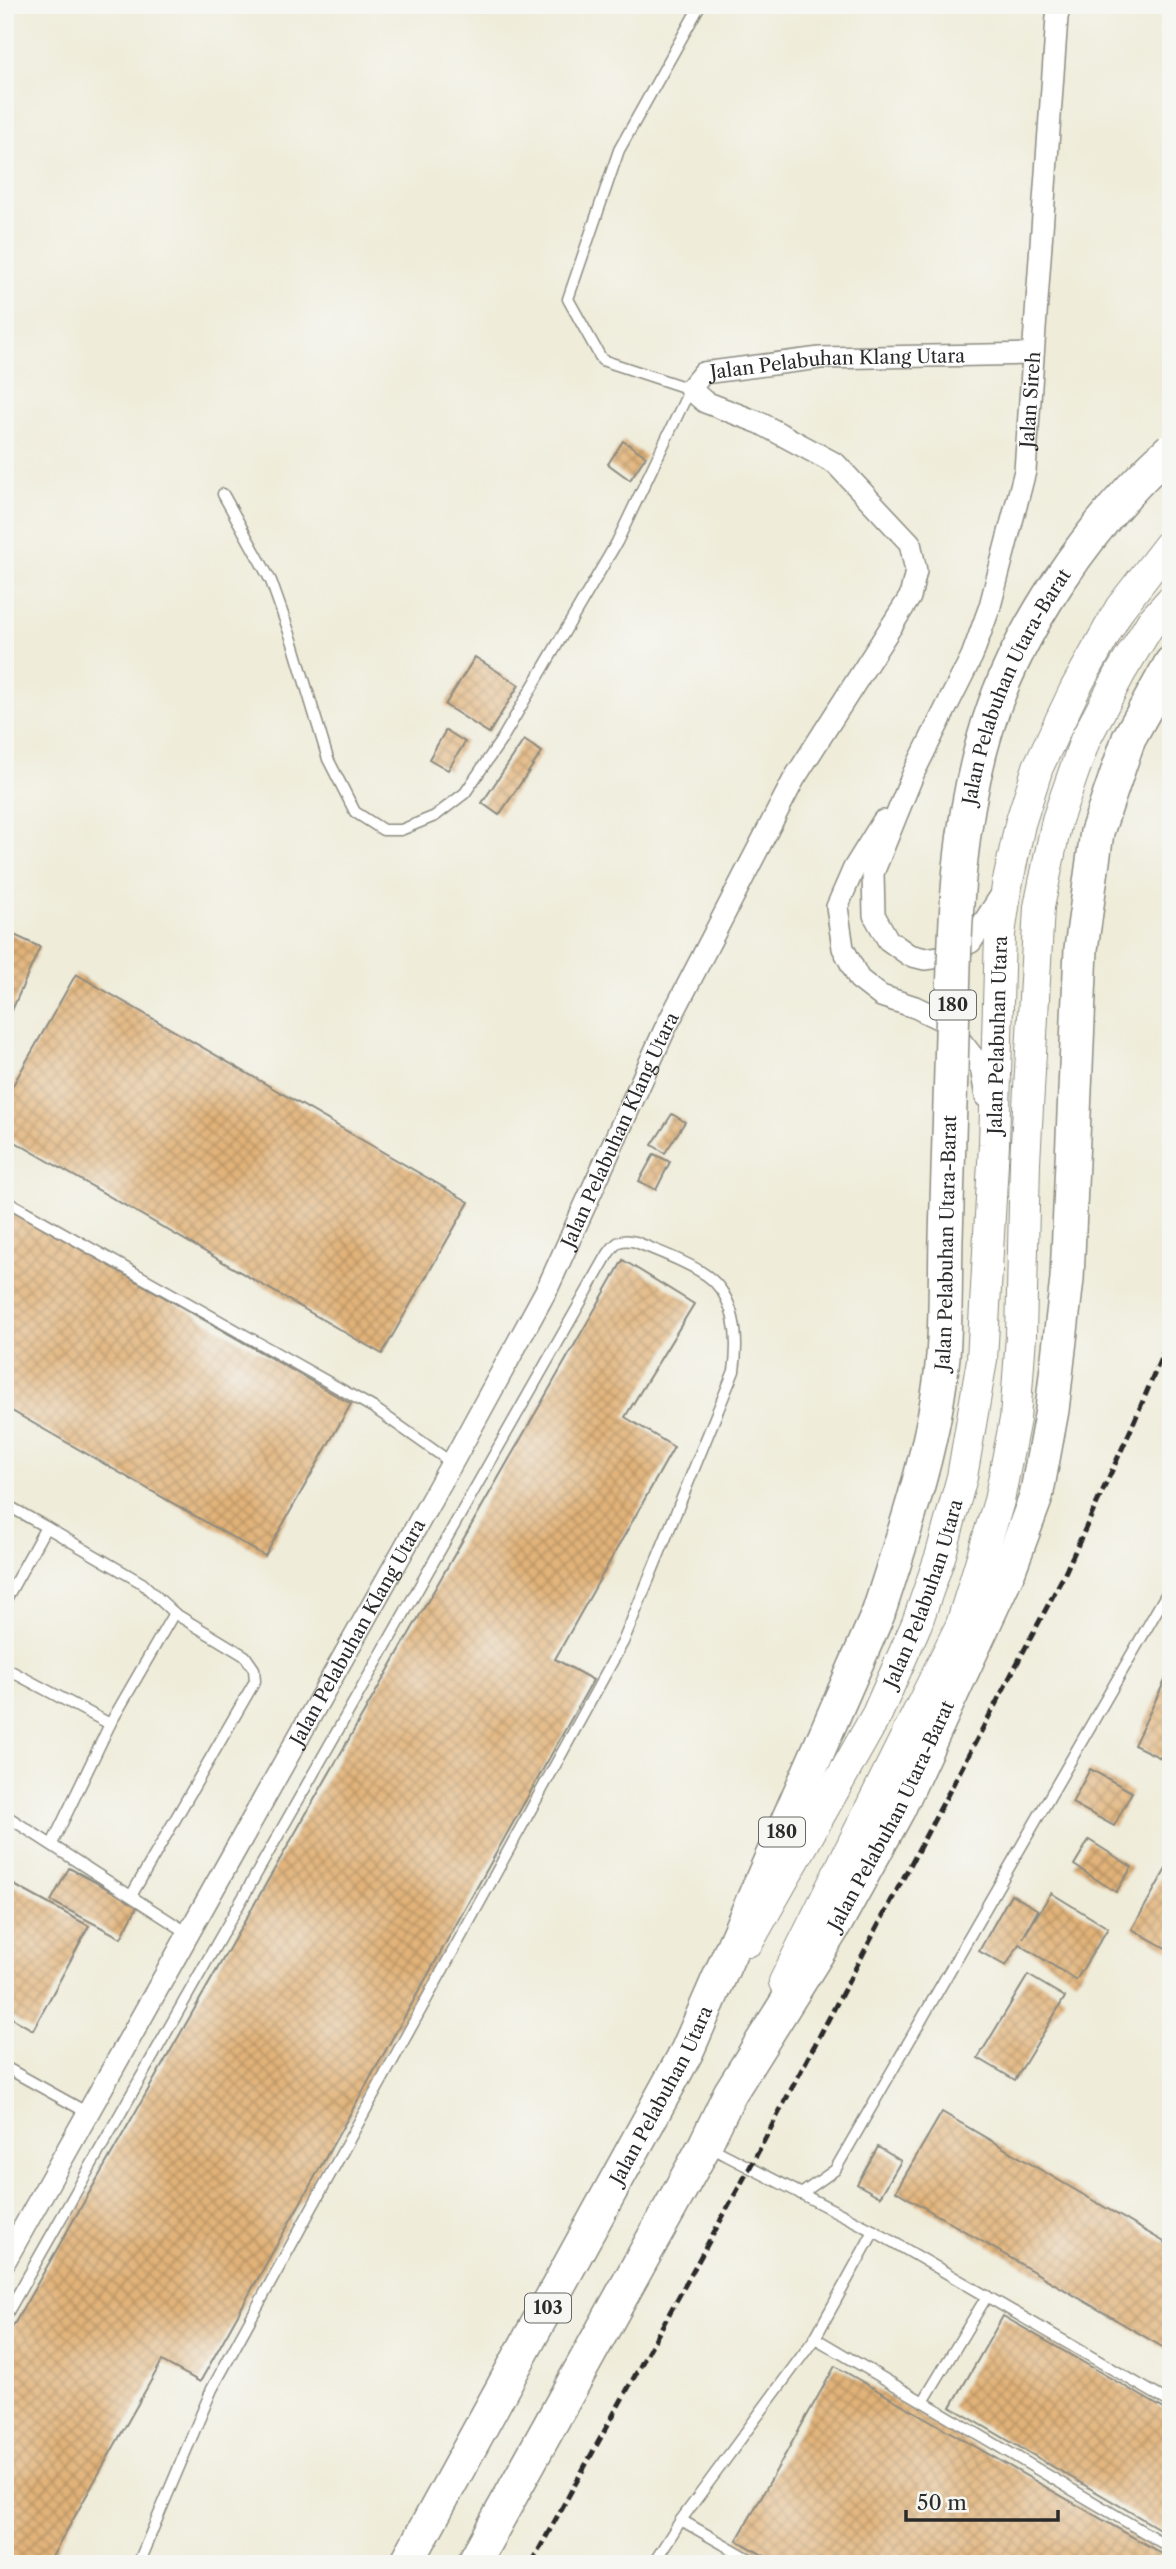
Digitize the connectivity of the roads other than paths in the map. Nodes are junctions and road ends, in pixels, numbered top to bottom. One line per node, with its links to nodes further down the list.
1 (700, 5): 4 (lane)
2 (1060, 5): 3 (street, Jalan Sireh)
3 (1033, 354): 4 (street, Jalan Pelabuhan Klang Utara); 10 (street, Jalan Sireh)
4 (690, 389): 6 (lane); 14 (street, Jalan Pelabuhan Klang Utara)
5 (1171, 449): 26 (main road, Jalan Pelabuhan Utara-Barat / 180, bridge)
6 (223, 494)
7 (1171, 542): 11 (main road, Jalan Pelabuhan Utara / 103)
8 (1171, 600): 28 (main road, Jalan Pelabuhan Utara)
9 (1171, 663): 28 (main road, Jalan Pelabuhan Utara-Barat)
10 (914, 772): 11 (street); 12 (street)
11 (1007, 886): 12 (main road, Jalan Pelabuhan Utara / 103)
12 (994, 1144): 26 (main road, Jalan Pelabuhan Utara / 103)
13 (5, 1200): 14 (lane)
14 (452, 1464): 25 (street, Jalan Pelabuhan Klang Utara)
15 (5, 1504): 16 (lane)
16 (46, 1527): 18 (lane); 19 (lane)
17 (1171, 1586): 31 (lane)
18 (5, 1601)
19 (174, 1613): 21 (lane); 24 (lane)
20 (5, 1668): 21 (lane)
21 (110, 1724): 23 (lane)
22 (5, 1815): 23 (lane)
23 (52, 1844): 24 (lane)
24 (131, 1896): 25 (lane)
25 (188, 1933): 29 (street, Jalan Pelabuhan Klang Utara)
26 (687, 2051): 42 (main road, Jalan Pelabuhan Utara / 103)
27 (5, 2067): 29 (lane)
28 (730, 2093): 30 (main road, Jalan Pelabuhan Utara)
29 (88, 2113): 33 (street, Jalan Pelabuhan Klang Utara)
30 (705, 2145): 31 (lane); 43 (main road, Jalan Pelabuhan Utara)
31 (800, 2194): 32 (lane)
32 (874, 2231): 34 (lane); 36 (lane)
33 (5, 2261)
34 (987, 2296): 37 (lane); 38 (lane)
35 (5, 2317): 41 (lane)
36 (815, 2339): 37 (lane); 39 (lane)
37 (923, 2402): 40 (lane)
38 (1171, 2403)
39 (681, 2520): 44 (lane); 45 (lane)
40 (1171, 2548)
41 (138, 2564)
42 (406, 2564)
43 (473, 2564)
44 (653, 2564)
45 (758, 2564)

